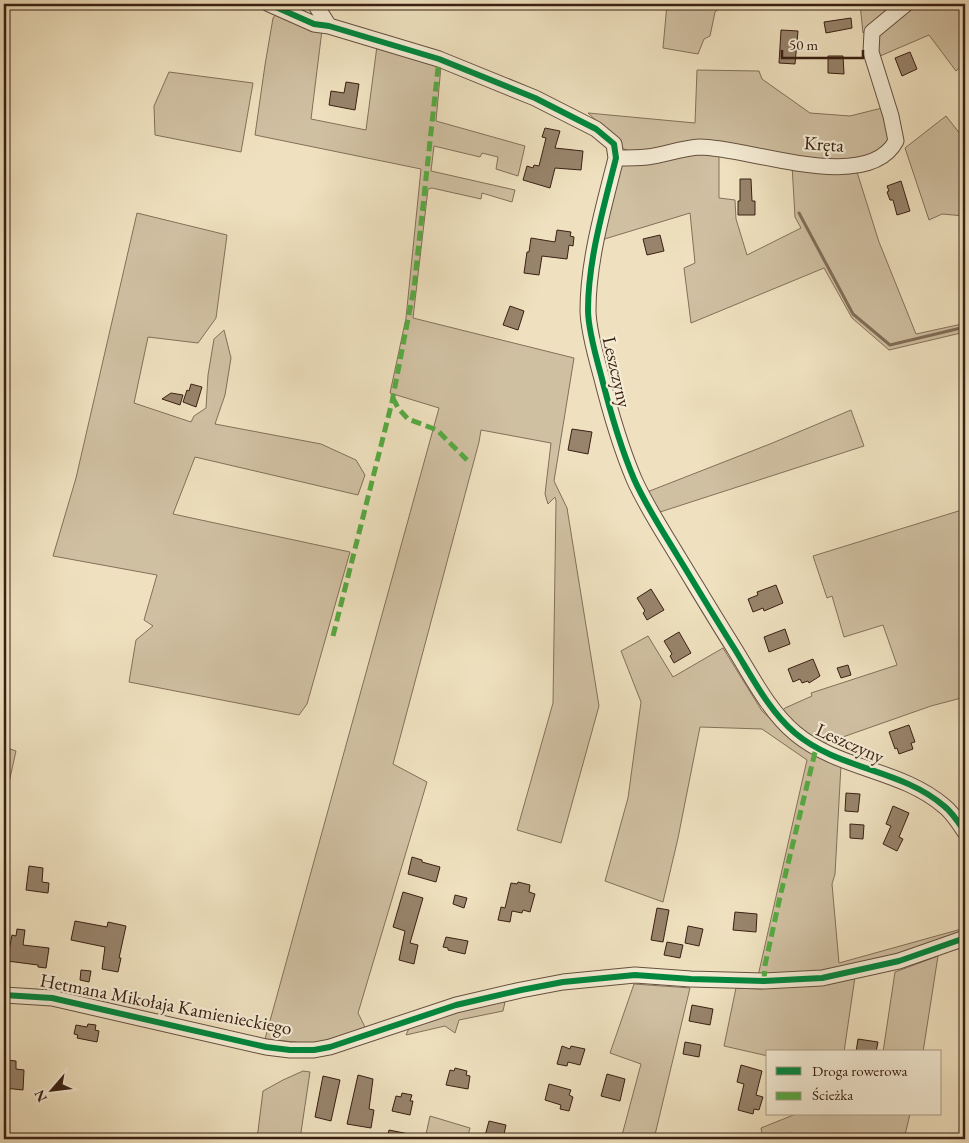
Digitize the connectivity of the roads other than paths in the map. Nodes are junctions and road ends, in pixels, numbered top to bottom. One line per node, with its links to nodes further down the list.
1 (269, 4): 4 (street)
2 (315, 4): 4 (street)
3 (906, 4): 5 (street, Kręta)
4 (329, 26): 5 (street)
5 (616, 158): 6 (street, Leszczyny)
6 (965, 832)
7 (965, 938): 8 (street, Hetmana Mikołaja Kamienieckiego)
8 (4, 995)

